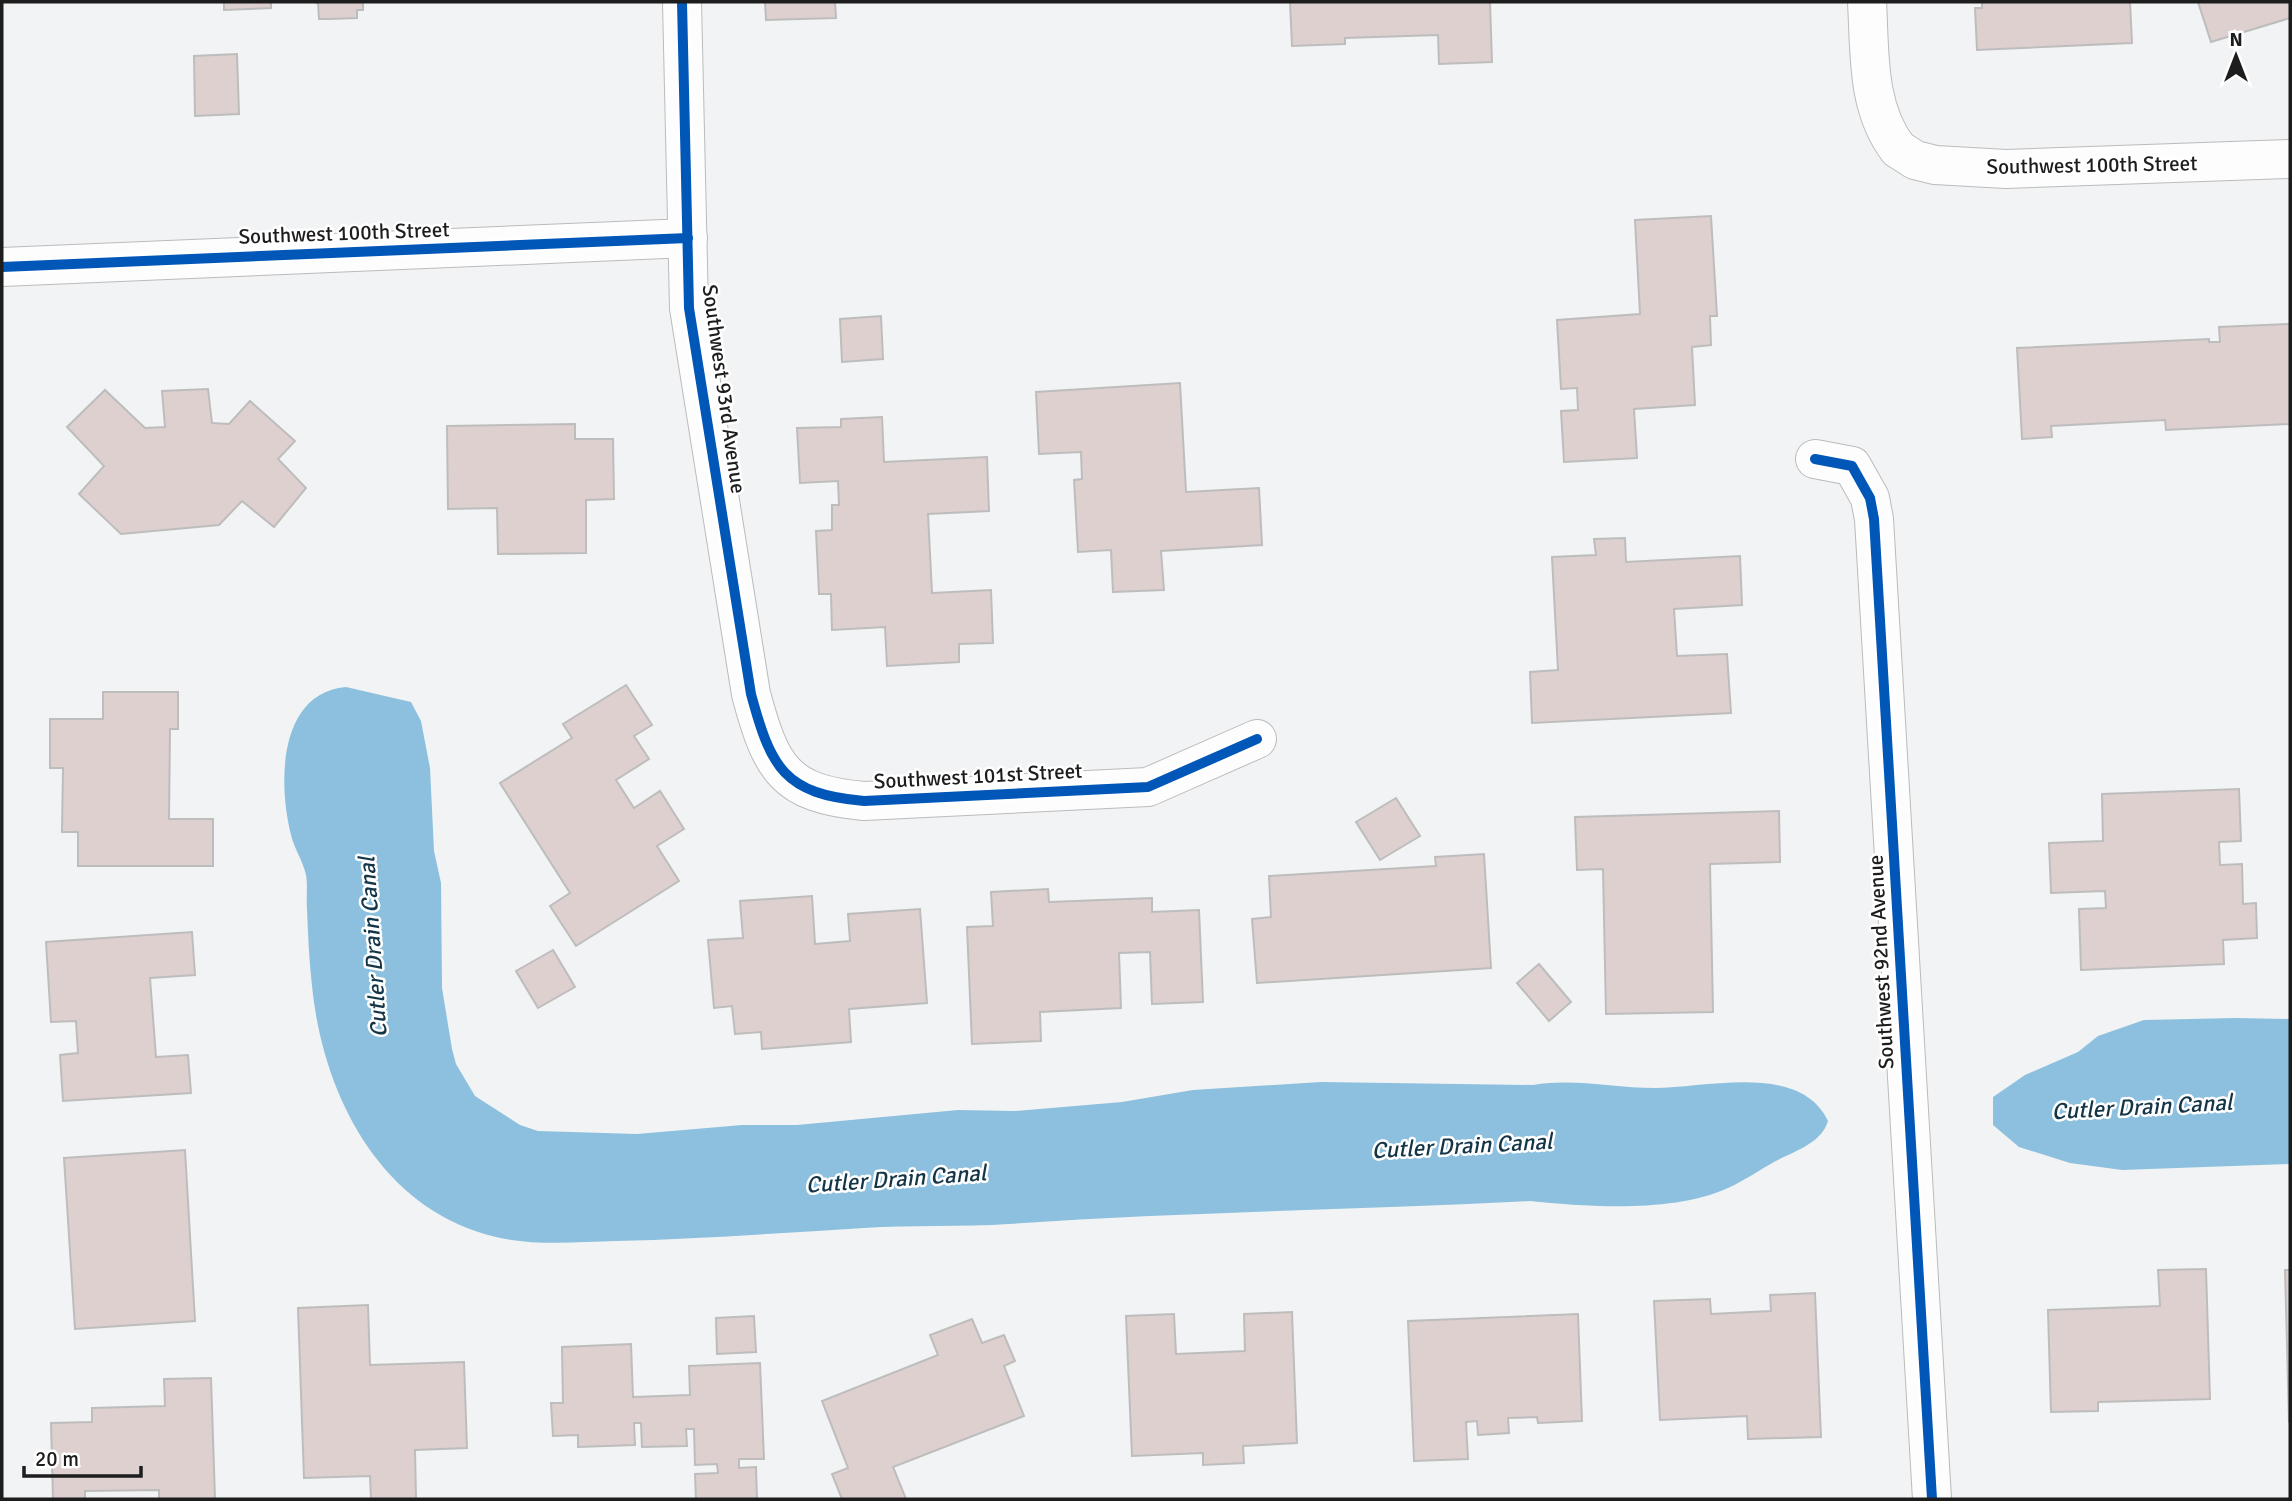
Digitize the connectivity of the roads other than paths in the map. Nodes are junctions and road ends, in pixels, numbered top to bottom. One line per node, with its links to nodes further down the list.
1 (682, 2): 4 (street, Southwest 93rd Avenue)
2 (1867, 2): 3 (street, Southwest 100th Street)
3 (2290, 159)
4 (688, 238): 5 (street, Southwest 100th Street); 7 (street, Southwest 93rd Avenue)
5 (2, 267)
6 (1815, 459): 9 (street, Southwest 92nd Avenue)
7 (751, 694): 8 (street, Southwest 101st Street)
8 (1256, 739)
9 (1932, 1499)

